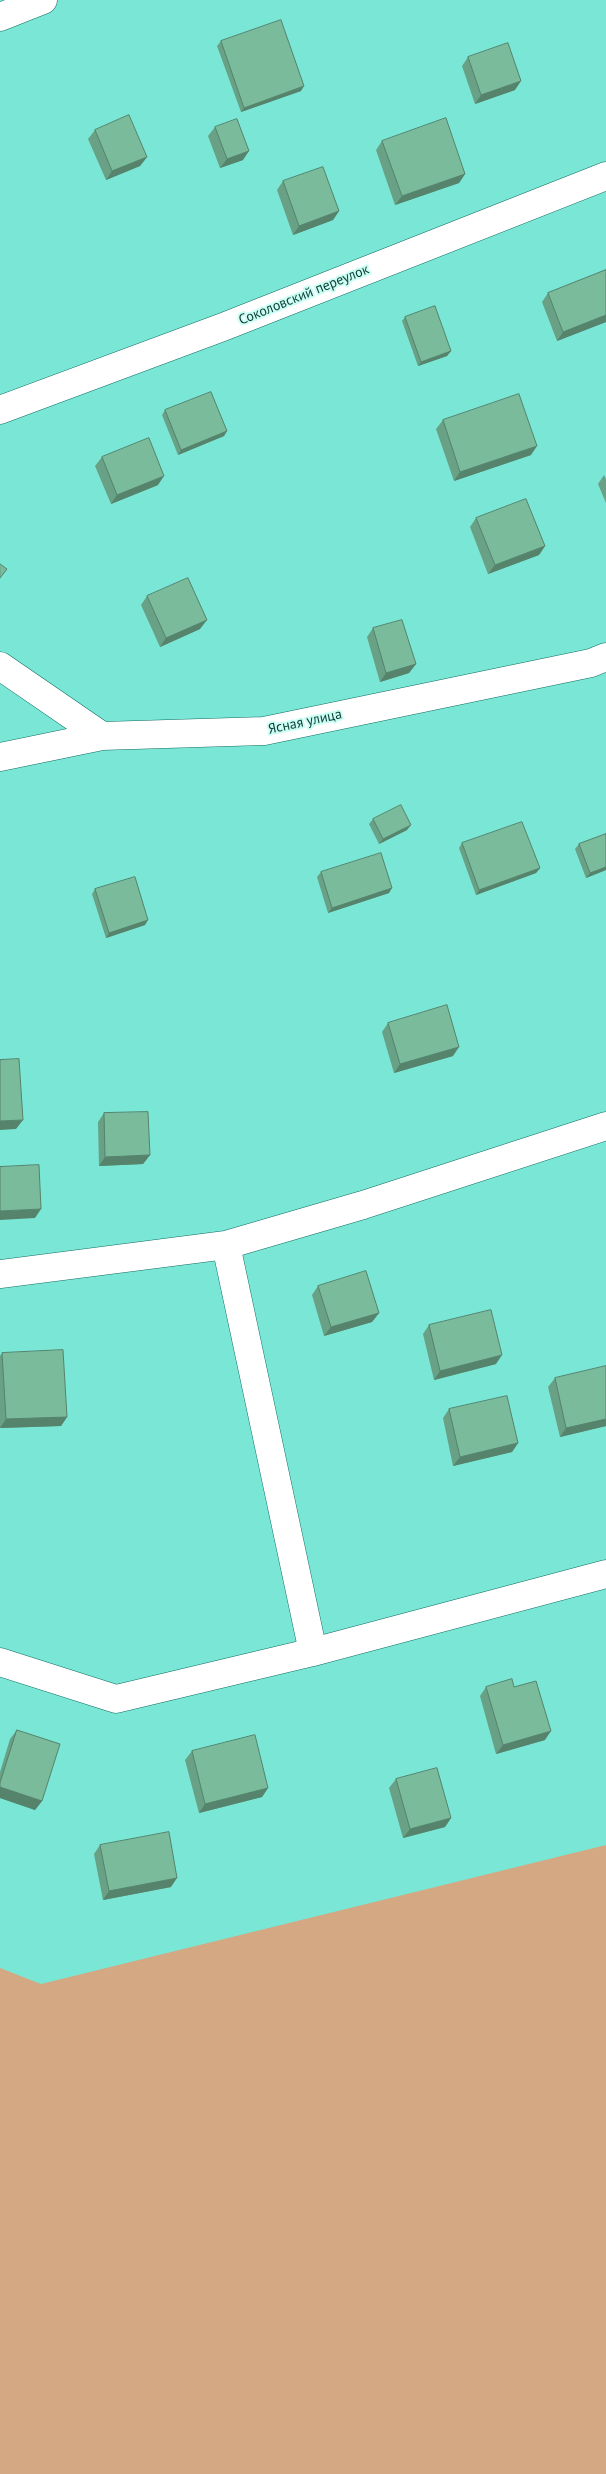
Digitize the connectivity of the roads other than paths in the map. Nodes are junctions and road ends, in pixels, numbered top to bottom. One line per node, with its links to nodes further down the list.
1 (43, 0): 2 (street)
2 (0, 16)
3 (606, 176): 4 (street, Соколовский переулок)
4 (0, 410)
5 (606, 657): 7 (street, Ясная улица)
6 (0, 666): 7 (street)
7 (102, 736): 8 (street, Ясная улица)
8 (0, 757)
9 (606, 1126): 10 (street)
10 (226, 1245): 11 (street); 13 (street)
11 (0, 1274)
12 (606, 1574): 13 (street)
13 (313, 1652): 14 (street)
14 (0, 1662)

